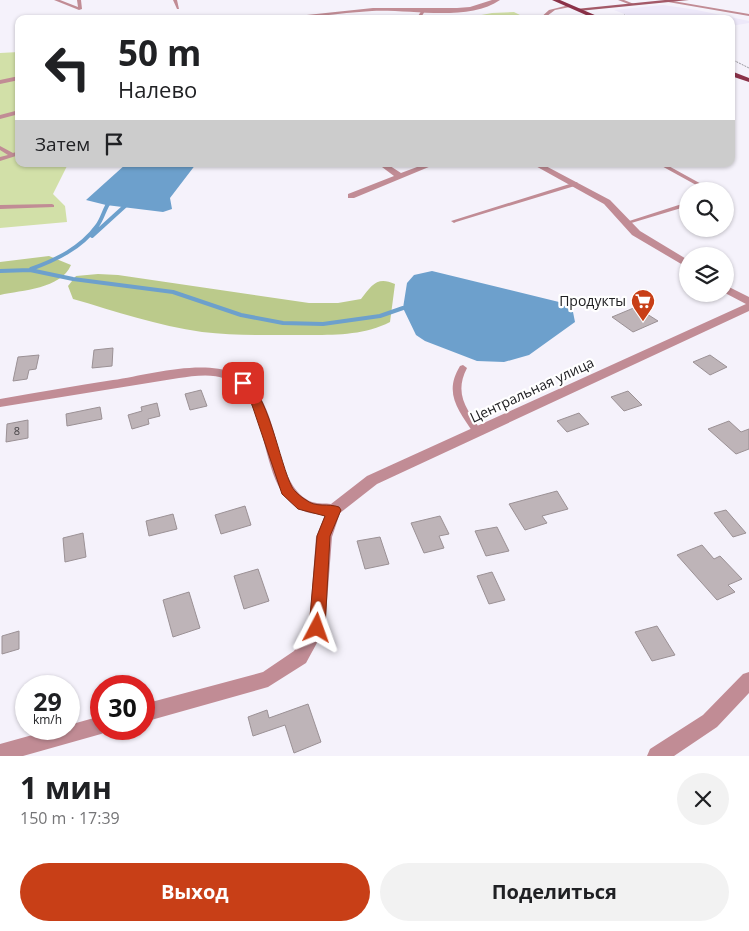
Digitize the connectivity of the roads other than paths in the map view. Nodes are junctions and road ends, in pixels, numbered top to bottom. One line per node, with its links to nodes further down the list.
1 (56, 0): 2 (lane)
2 (79, 0)
3 (174, 0): 11 (lane)
4 (497, 0): 13 (street)
5 (555, 0): 10 (main road)
6 (620, 0): 9 (lane)
7 (686, 0): 8 (main road)
8 (668, 2): 9 (main road); 18 (lane)
9 (632, 4): 12 (main road)
10 (569, 6): 12 (main road); 16 (lane)
11 (178, 8)
12 (579, 10): 17 (main road)
13 (423, 11): 14 (street); 15 (lane)
14 (318, 15)
15 (420, 15)
16 (546, 15)
17 (591, 15)
18 (749, 15)
19 (735, 75): 21 (main road)
20 (15, 79): 22 (street)
21 (749, 80)
22 (0, 82)
23 (15, 113): 24 (street)
24 (0, 117)
25 (0, 148): 26 (lane)
26 (15, 154)
27 (15, 154): 28 (lane)
28 (0, 159)
29 (386, 167): 33 (street)
30 (424, 167): 33 (street)
31 (542, 167): 35 (street)
32 (666, 167): 34 (lane)
33 (400, 176): 36 (street)
34 (694, 182)
35 (576, 184): 40 (lane); 41 (street)
36 (351, 196)
37 (52, 206): 38 (lane)
38 (0, 207)
39 (679, 207): 41 (lane)
40 (454, 221)
41 (626, 222): 42 (street)
42 (679, 260)
43 (734, 293): 44 (street)
44 (749, 302)
45 (749, 306): 48 (street, Центральная улица)
46 (463, 368): 48 (lane)
47 (0, 402): 49 (street)
48 (477, 432): 49 (street, Центральная улица)
49 (334, 510): 51 (street)
50 (747, 687): 54 (street)
51 (155, 710)
52 (90, 728): 53 (street)
53 (0, 753)
54 (657, 756)

